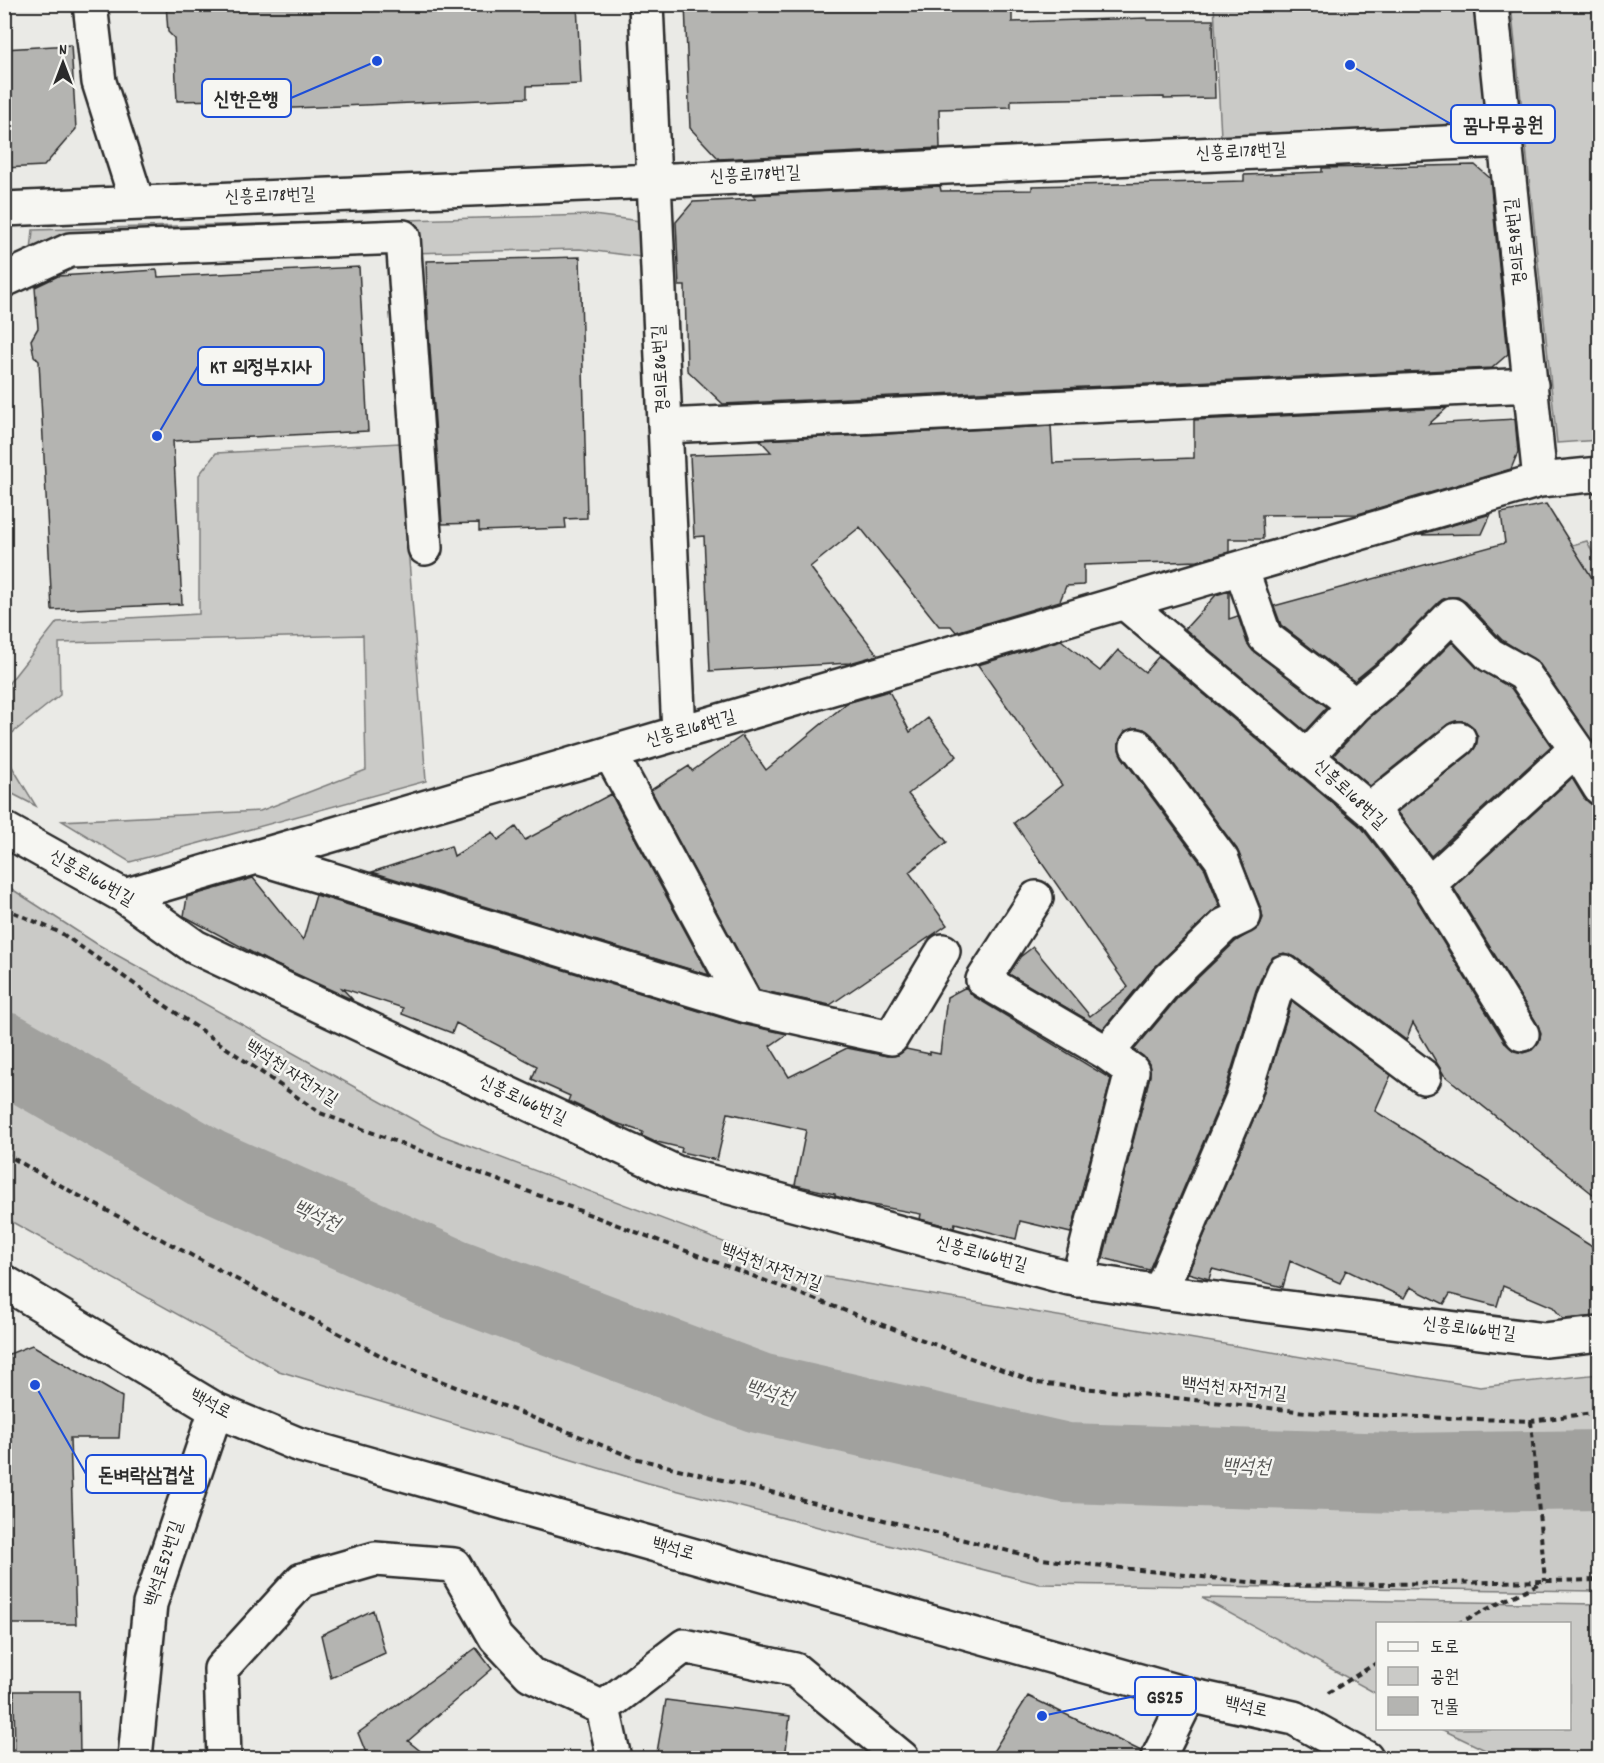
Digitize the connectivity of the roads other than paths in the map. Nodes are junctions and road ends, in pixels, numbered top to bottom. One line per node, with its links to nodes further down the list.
1 (90, 4): 6 (street)
2 (646, 4): 5 (street, 경의로86번길)
3 (1491, 4): 4 (street, 경의로98번길)
4 (1506, 140): 5 (street, 신흥로178번길); 9 (street, 경의로98번길)
5 (654, 181): 6 (street, 신흥로178번길); 10 (street, 경의로86번길)
6 (137, 202): 7 (street, 신흥로178번길)
7 (4, 209)
8 (4, 280): 13 (street)
9 (1531, 385): 10 (street); 12 (street, 경의로98번길)
10 (664, 426): 17 (street, 경의로86번길)
11 (1599, 474): 12 (street, 신흥로168번길)
12 (1540, 480): 14 (street, 신흥로168번길)
13 (425, 548)
14 (1241, 568): 15 (street, 신흥로168번길); 16 (street)
15 (1124, 602): 17 (street, 신흥로168번길); 22 (street, 신흥로168번길)
16 (1355, 705): 20 (street); 22 (street)
17 (679, 733): 21 (street, 신흥로168번길)
18 (1459, 739): 24 (street)
19 (1137, 746): 33 (street)
20 (1576, 749): 23 (street); 27 (street)
21 (610, 753): 26 (street, 신흥로168번길); 31 (street)
22 (1307, 756): 24 (street, 신흥로168번길)
23 (1599, 788)
24 (1376, 814): 27 (street, 신흥로168번길)
25 (4, 829): 28 (street, 신흥로166번길)
26 (257, 857): 28 (street, 신흥로168번길); 31 (street)
27 (1430, 884): 32 (street, 신흥로168번길)
28 (124, 896): 35 (street, 신흥로166번길)
29 (1036, 898): 33 (street)
30 (943, 951): 31 (street)
31 (747, 1006)
32 (1522, 1034)
33 (1107, 1053): 35 (street)
34 (1424, 1077): 37 (street)
35 (1078, 1280): 37 (street, 신흥로166번길)
36 (4, 1282): 39 (street, 백석로)
37 (1160, 1292): 38 (street, 신흥로166번길)
38 (1599, 1334)
39 (216, 1410): 40 (street, 백석로); 42 (street, 백석로52번길)
40 (1189, 1695): 46 (street); 47 (street, 백석로)
41 (603, 1708): 43 (street); 44 (street); 45 (street)
42 (135, 1758)
43 (224, 1758)
44 (614, 1758)
45 (902, 1758)
46 (1158, 1758)
47 (1366, 1758)

